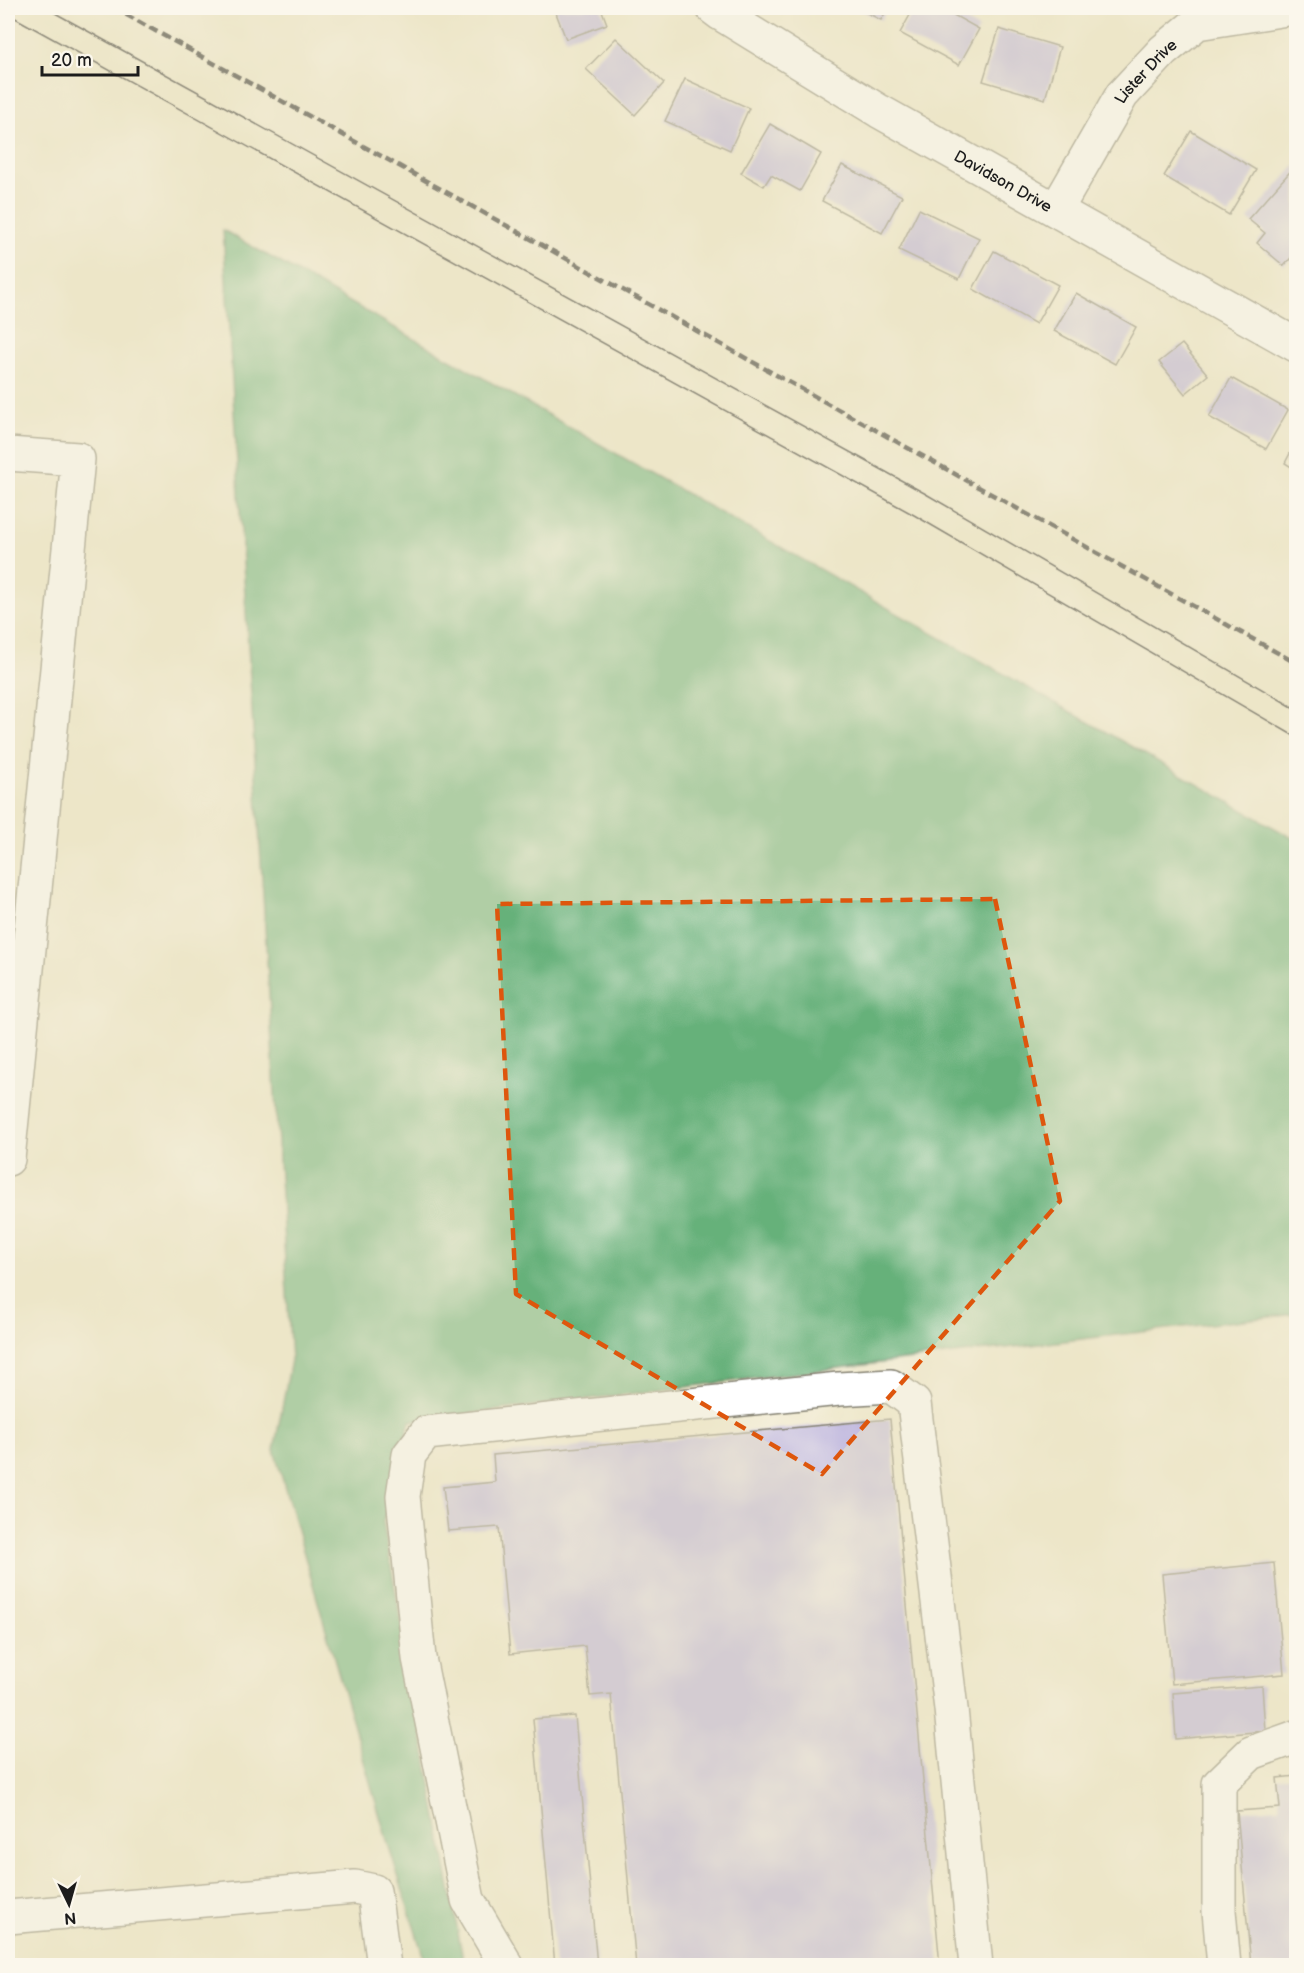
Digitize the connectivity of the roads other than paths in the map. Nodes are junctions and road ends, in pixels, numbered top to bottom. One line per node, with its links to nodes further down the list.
1 (713, 8): 3 (street, Davidson Drive)
2 (1293, 8): 3 (street, Lister Drive)
3 (1056, 210): 4 (street, Davidson Drive)
4 (1296, 345)
5 (8, 454): 6 (street)
6 (8, 1159)
7 (1296, 1737): 12 (street)
8 (8, 1917): 9 (street)
9 (384, 1965)
10 (507, 1965): 11 (street)
11 (976, 1965)
12 (1224, 1965)

